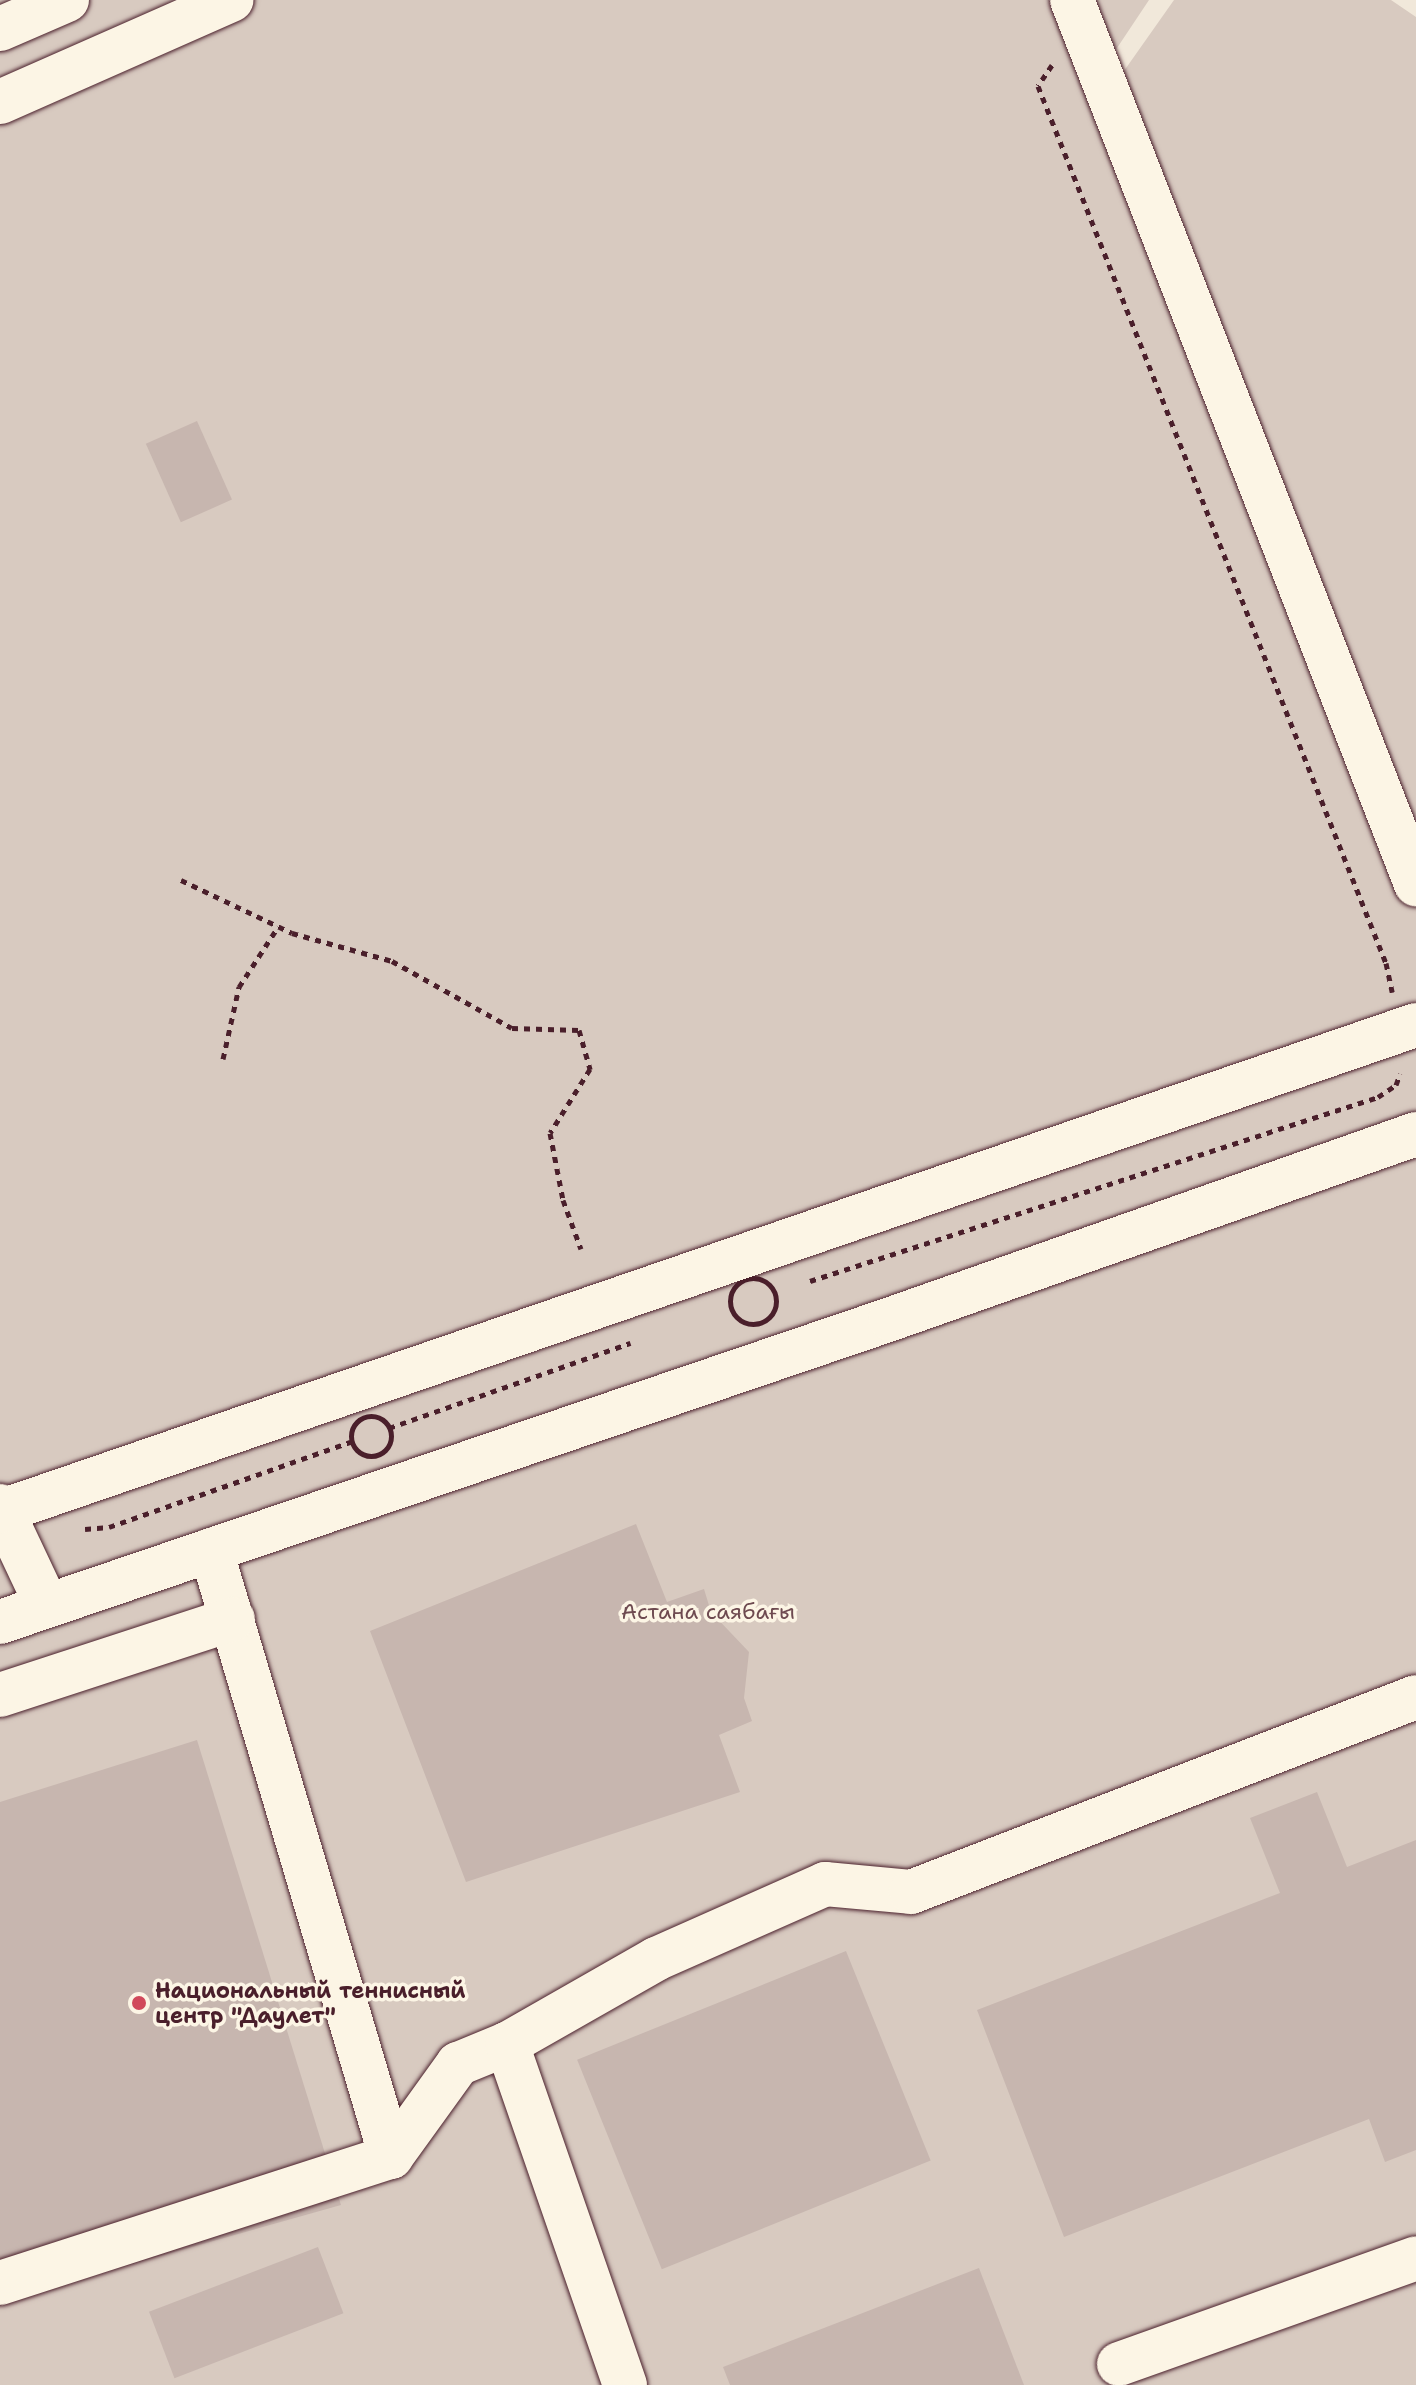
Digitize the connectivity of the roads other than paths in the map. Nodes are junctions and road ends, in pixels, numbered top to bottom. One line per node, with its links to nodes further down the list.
1 (67, 0): 4 (street)
2 (231, 0): 5 (street)
3 (1077, 11): 6 (street)
4 (0, 29)
5 (0, 102)
6 (1416, 884)
7 (1409, 1027): 9 (street)
8 (1416, 1134): 10 (street)
9 (1, 1508): 11 (street)
10 (211, 1550): 11 (street); 12 (street)
11 (47, 1606): 13 (street)
12 (233, 1619): 14 (street); 17 (street)
13 (0, 1622)
14 (0, 1695)
15 (1416, 1697): 16 (street)
16 (507, 2044): 17 (street); 21 (street)
17 (391, 2157): 19 (street)
18 (1416, 2258): 20 (street)
19 (0, 2283)
20 (1119, 2364)
21 (625, 2385)

